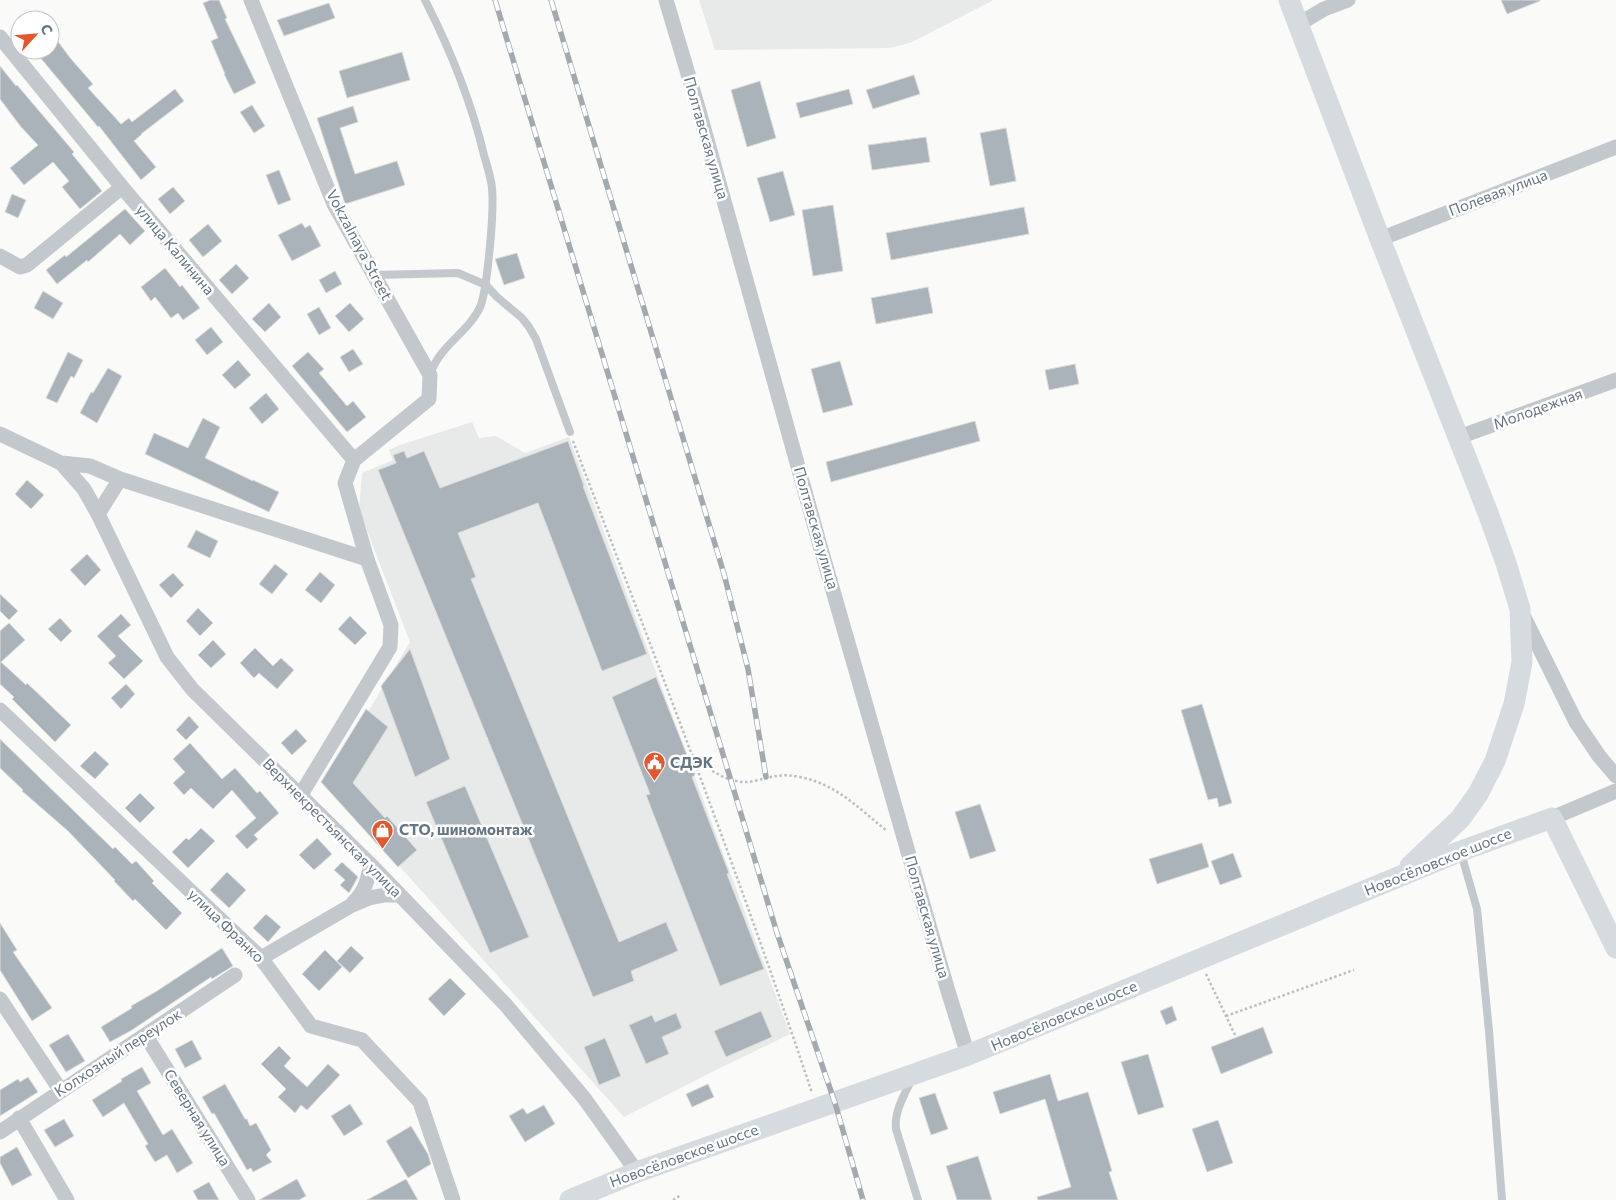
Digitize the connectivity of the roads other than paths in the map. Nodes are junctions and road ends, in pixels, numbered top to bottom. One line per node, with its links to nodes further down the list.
1 (251, 0): 12 (street, Vokzalnaya Street)
2 (425, 0): 13 (lane)
3 (666, 0): 40 (street, Полтавская улица)
4 (1289, 0): 6 (main road)
5 (1348, 0): 6 (street)
6 (1298, 24): 10 (main road)
7 (0, 37): 9 (street, улица Калинина)
8 (1616, 147): 10 (street, Полевая улица)
9 (122, 187): 11 (street); 19 (street, улица Калинина)
10 (1380, 239): 18 (main road)
11 (0, 256)
12 (374, 275): 13 (lane); 14 (street, Vokzalnaya Street)
13 (486, 284): 14 (lane); 16 (lane)
14 (430, 376): 19 (street)
15 (1616, 380): 18 (street, Молодежная)
16 (570, 432)
17 (0, 434): 20 (street, Верхнекрестьянская улица)
18 (1459, 437): 24 (main road)
19 (354, 460): 23 (street)
20 (61, 464): 21 (street, Верхнекрестьянская улица); 22 (street, Верхнекрестьянская улица)
21 (120, 479): 22 (street); 23 (street, Верхнекрестьянская улица)
22 (98, 514): 28 (street, Верхнекрестьянская улица)
23 (366, 559): 28 (street)
24 (1520, 609): 26 (street); 32 (main road)
25 (0, 710): 36 (street, улица Франко)
26 (1616, 776)
27 (1616, 791): 29 (street)
28 (300, 796): 31 (street, Верхнекрестьянская улица)
29 (1552, 818): 30 (main road, Новосёловское шоссе); 35 (main road)
30 (1461, 851): 32 (main road, Новосёловское шоссе); 51 (lane)
31 (371, 865): 33 (street, Верхнекрестьянская улица); 34 (street)
32 (1399, 877): 40 (main road, Новосёловское шоссе)
33 (399, 895): 34 (street); 45 (street, Верхнекрестьянская улица)
34 (352, 905): 36 (street)
35 (1616, 948)
36 (261, 958): 48 (street, улица Франко)
37 (235, 975): 39 (street, Колхозный переулок)
38 (0, 999): 42 (street)
39 (146, 1036): 42 (street, Колхозный переулок); 47 (street, Северная улица)
40 (968, 1055): 41 (main road, Новосёловское шоссе)
41 (914, 1075): 45 (main road, Новосёловское шоссе); 50 (lane)
42 (61, 1091): 43 (street, Колхозный переулок)
43 (19, 1118): 44 (street, Колхозный переулок); 46 (street)
44 (0, 1132)
45 (637, 1172): 49 (main road, Новосёловское шоссе)
46 (67, 1200)
47 (248, 1200)
48 (454, 1200)
49 (570, 1200)
50 (918, 1200)
51 (1502, 1200)

